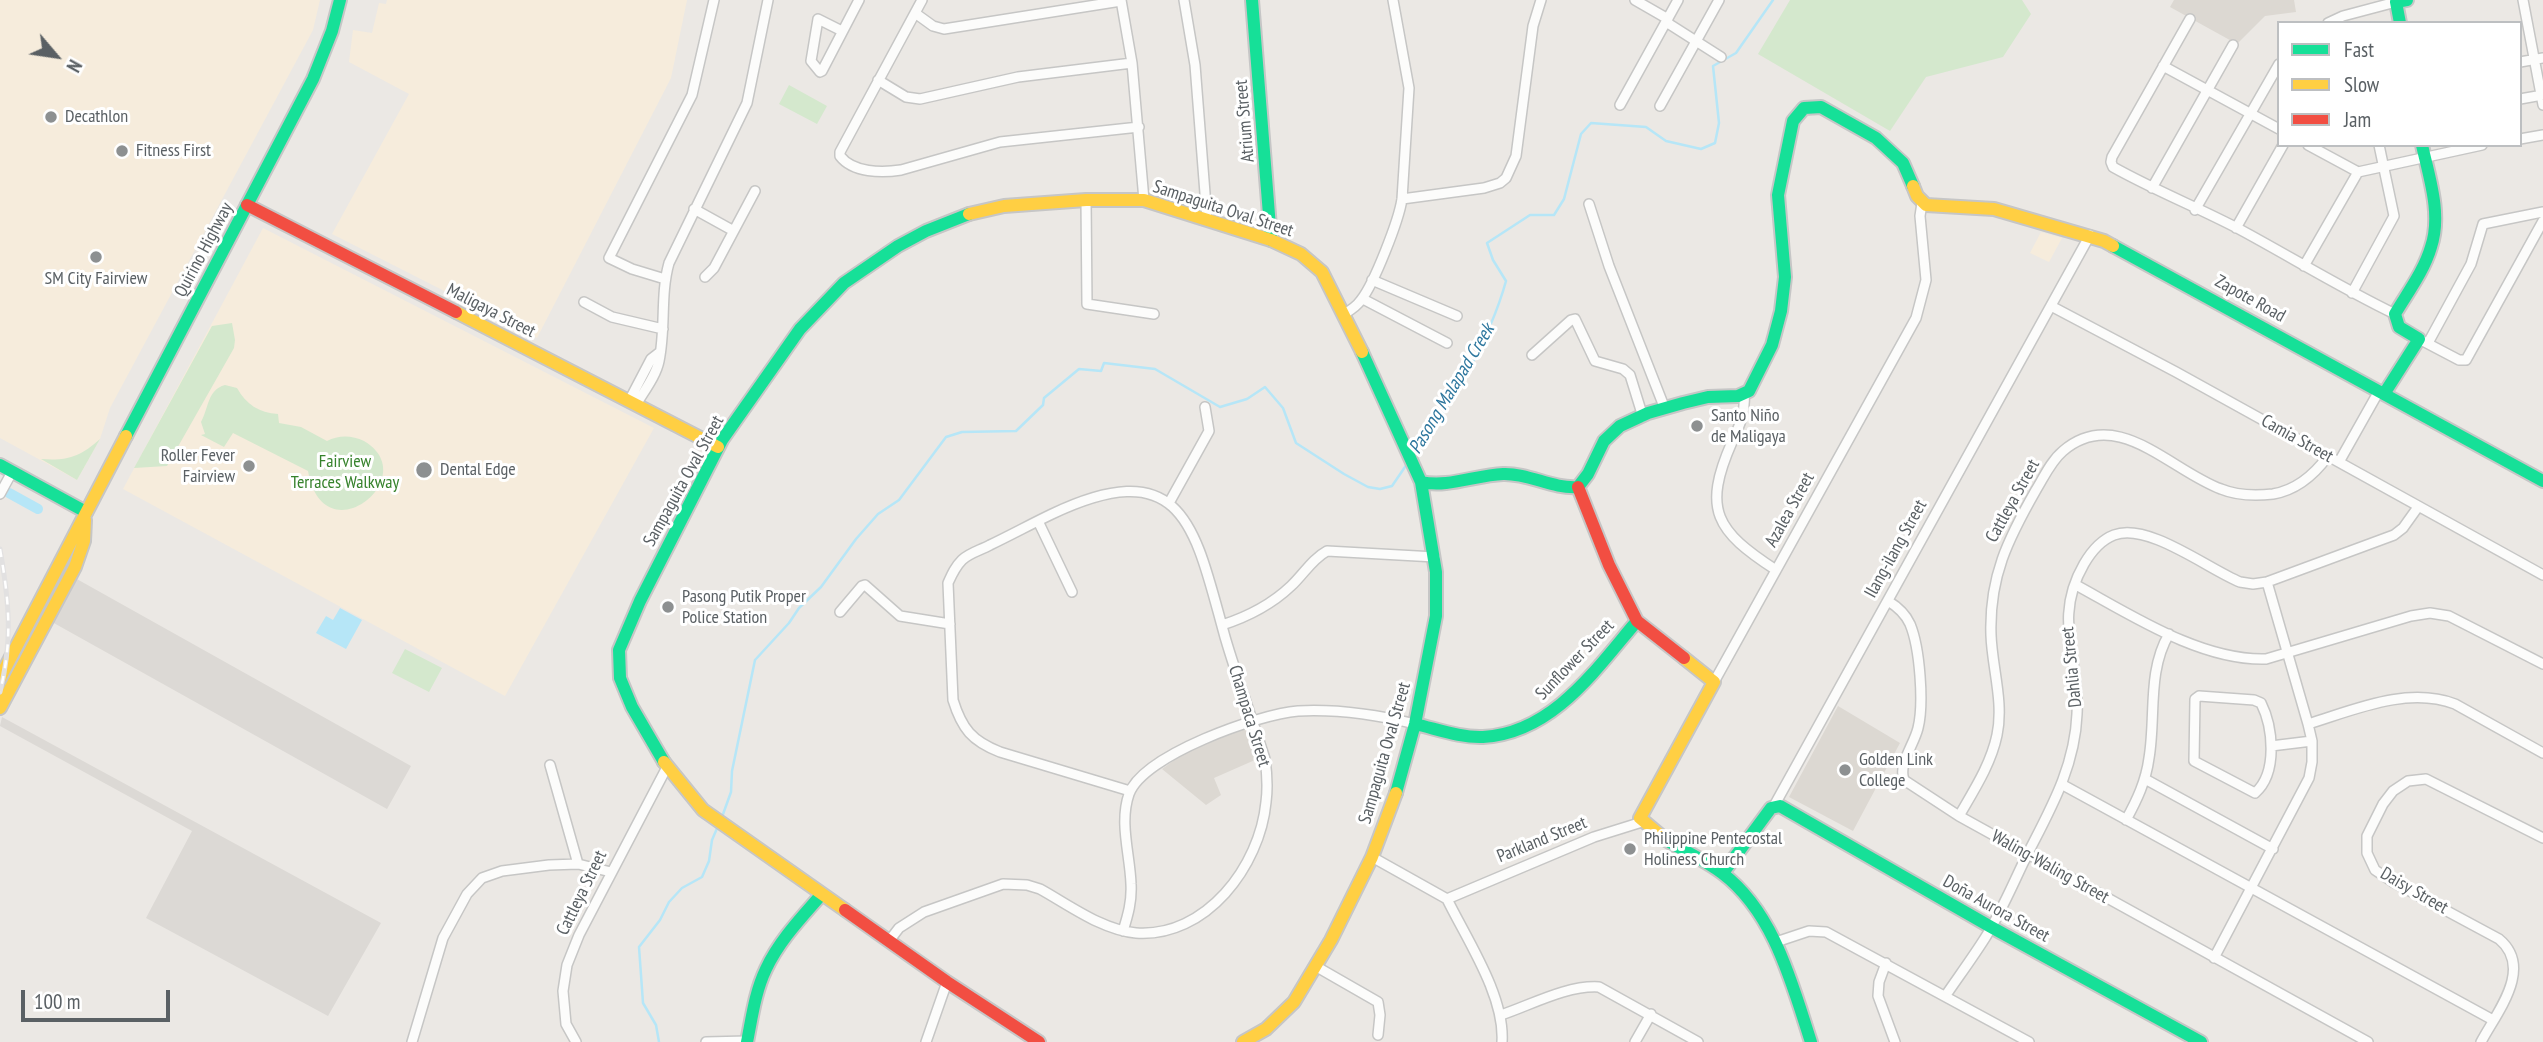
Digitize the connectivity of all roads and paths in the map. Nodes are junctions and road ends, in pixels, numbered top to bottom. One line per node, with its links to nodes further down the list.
1 (340, 0): 55 (main road, Quirino Highway)
2 (714, 0): 67 (street)
3 (768, 0): 56 (street)
4 (859, 0): 22 (street)
5 (922, 0): 16 (street)
6 (1121, 0): 16 (street); 27 (street)
7 (1184, 0): 59 (street)
8 (1252, 0): 64 (main road, Atrium Street)
9 (1393, 0): 51 (street)
10 (1541, 0): 51 (street)
11 (1678, 0): 18 (street)
12 (1720, 0): 23 (street)
13 (2523, 0): 21 (street)
14 (1638, 1): 18 (street)
15 (2400, 1): 19 (street); 20 (main road)
16 (915, 13): 30 (street)
17 (2190, 19): 28 (street)
18 (1667, 20): 23 (street); 34 (street)
19 (2332, 21)
20 (2400, 21)
21 (2524, 23): 26 (street)
22 (842, 31): 22 (street)
23 (1697, 41): 25 (street); 35 (street)
24 (2233, 45): 31 (street)
25 (1721, 57)
26 (2539, 59): 33 (street)
27 (1132, 63): 30 (street); 37 (street)
28 (2163, 66): 31 (street); 48 (street)
29 (2277, 67): 36 (street)
30 (878, 80): 37 (street)
31 (2208, 89): 36 (street); 48 (street)
32 (2522, 99): 33 (street)
33 (2542, 99)
34 (1620, 105)
35 (1660, 106)
36 (2249, 113): 38 (street); 57 (street)
37 (1139, 127): 50 (street)
38 (2277, 128)
39 (2543, 135): 40 (street)
40 (2522, 139)
41 (2282, 147): 61 (street)
42 (2312, 147): 47 (street)
43 (2379, 147): 46 (street)
44 (2462, 147): 45 (street)
45 (2423, 151): 46 (street); 75 (main road)
46 (2382, 165): 47 (street); 69 (street)
47 (2358, 172): 65 (street)
48 (2152, 188): 57 (street)
49 (755, 191): 62 (street)
50 (1144, 195): 52 (main road, Sampaguita Oval Street); 59 (main road, Sampaguita Oval Street)
51 (1402, 199): 68 (street)
52 (1086, 200): 73 (street); 87 (main road, Sampaguita Oval Street)
53 (1922, 202): 63 (main road, Zapote Road); 82 (main road); 101 (street, Azalea Street)
54 (1589, 204): 85 (street)
55 (247, 205): 83 (main road, Maligaya Street); 98 (main road, Quirino Highway)
56 (694, 209): 62 (street); 67 (street)
57 (2195, 210): 61 (street)
58 (2543, 212): 78 (street)
59 (1207, 219): 64 (main road, Sampaguita Oval Street)
60 (2543, 221): 78 (street)
61 (2236, 228): 65 (street)
62 (732, 230): 66 (street)
63 (2090, 235): 72 (street, Ilang-ilang Street); 81 (main road, Zapote Road)
64 (1272, 240): 74 (main road, Sampaguita Oval Street)
65 (2304, 266): 69 (street)
66 (705, 277)
67 (665, 279): 77 (street)
68 (1372, 280): 70 (street); 76 (street)
69 (2352, 293): 75 (street)
70 (1363, 299): 74 (street); 79 (street)
71 (584, 302): 77 (street)
72 (2051, 306): 88 (street, Camia Street); 106 (street, Ilang-ilang Street)
73 (1154, 314)
74 (1344, 314): 93 (main road, Sampaguita Oval Street)
75 (2395, 314): 78 (main road)
76 (1457, 316)
77 (663, 329): 83 (street)
78 (2424, 341): 81 (main road)
79 (1447, 343)
80 (1532, 355): 86 (street)
81 (2381, 393): 89 (street); 92 (main road, Zapote Road)
82 (1744, 395): 85 (main road); 101 (street)
83 (632, 403): 87 (main road, Maligaya Street)
84 (1205, 407): 96 (street)
85 (1665, 409): 86 (main road)
86 (1643, 416): 94 (main road)
87 (718, 447): 124 (main road, Sampaguita Oval Street)
88 (2328, 456): 89 (street, Camia Street); 129 (street, Cattleya Street)
89 (2339, 462): 97 (street, Camia Street)
90 (0, 465): 91 (main road)
91 (12, 472): 95 (street); 98 (main road)
92 (2543, 481)
93 (1421, 482): 94 (main road); 100 (main road, Sampaguita Oval Street)
94 (1578, 487): 108 (main road)
95 (0, 494)
96 (1169, 503): 99 (street, Champaca Street); 110 (street, Champaca Street)
97 (2418, 507): 102 (street, Camia Street); 103 (street, Dahlia Street)
98 (86, 512): 114 (main road, Quirino Highway); 116 (main road, Quirino Highway)
99 (1038, 521): 105 (street); 109 (street, Champaca Street)
100 (1434, 557): 110 (street); 118 (main road, Sampaguita Oval Street)
101 (1776, 570): 115 (street, Azalea Street)
102 (2543, 575)
103 (2267, 582): 104 (street, Dahlia Street); 112 (street)
104 (2076, 585): 111 (street); 126 (street, Dahlia Street)
105 (1072, 592)
106 (1888, 601): 128 (street, Ilang-ilang Street); 129 (street, Waling-Waling Street)
107 (840, 612): 109 (street)
108 (1637, 621): 115 (main road); 118 (main road, Sunflower Street)
109 (950, 624): 127 (street, Champaca Street)
110 (1222, 625): 117 (street, Champaca Street)
111 (2169, 634): 112 (street); 125 (street)
112 (2287, 653): 113 (street); 119 (street)
113 (2543, 664)
114 (0, 678)
115 (1714, 682): 131 (main road, Azalea Street)
116 (0, 708)
117 (1253, 722): 118 (street); 127 (street); 143 (street, Champaca Street)
118 (1415, 724): 135 (main road, Sampaguita Oval Street)
119 (2308, 724): 120 (street); 122 (street)
120 (2312, 741): 121 (street); 133 (street)
121 (2271, 746): 121 (street)
122 (2543, 752)
123 (550, 765): 136 (street)
124 (667, 767): 137 (street, Cattleya Street); 140 (main road, Sampaguita Oval Street)
125 (2145, 779): 130 (street); 133 (street)
126 (2063, 785): 130 (street); 134 (street, Dahlia Street)
127 (1130, 791): 143 (street)
128 (1774, 806): 138 (main road, Ilang-ilang Street); 142 (main road, Doña Aurora Street)
129 (1959, 816): 134 (street, Waling-Waling Street)
130 (2126, 820): 139 (street)
131 (1642, 822): 138 (main road); 141 (street, Parkland Street)
132 (2543, 838): 153 (street, Daisy Street)
133 (2273, 849): 139 (street)
134 (2027, 854): 142 (street, Dahlia Street); 146 (street, Waling-Waling Street)
135 (1372, 857): 141 (street); 148 (main road, Sampaguita Oval Street)
136 (578, 864): 137 (street); 156 (street)
137 (611, 872): 157 (street, Cattleya Street)
138 (1723, 873): 145 (main road)
139 (2252, 889): 146 (street); 153 (street)
140 (821, 895): 144 (main road, Sampaguita Oval Street); 155 (main road)
141 (1447, 899): 152 (street)
142 (1991, 927): 150 (street, Dahlia Street); 168 (main road, Doña Aurora Street)
143 (1123, 931): 144 (street, Champaca Street)
144 (889, 941): 149 (main road, Sampaguita Oval Street)
145 (1776, 942): 147 (street); 165 (main road)
146 (2214, 958): 169 (street, Waling-Waling Street)
147 (1886, 963): 150 (street); 166 (street)
148 (1317, 967): 154 (street); 161 (main road, Sampaguita Oval Street)
149 (947, 982): 159 (street); 160 (main road, Sampaguita Oval Street)
150 (1946, 995): 167 (street)
151 (1651, 1014): 152 (street); 163 (street); 164 (street)
152 (1501, 1016): 162 (street)
153 (2493, 1020): 170 (street, Daisy Street)
154 (1378, 1035)
155 (747, 1041): 158 (street)
156 (412, 1042)
157 (576, 1042)
158 (706, 1042)
159 (926, 1042)
160 (1040, 1042)
161 (1243, 1042)
162 (1502, 1042)
163 (1635, 1042)
164 (1698, 1042)
165 (1811, 1042)
166 (1895, 1042)
167 (2029, 1042)
168 (2201, 1042)
169 (2368, 1042)
170 (2481, 1042)

